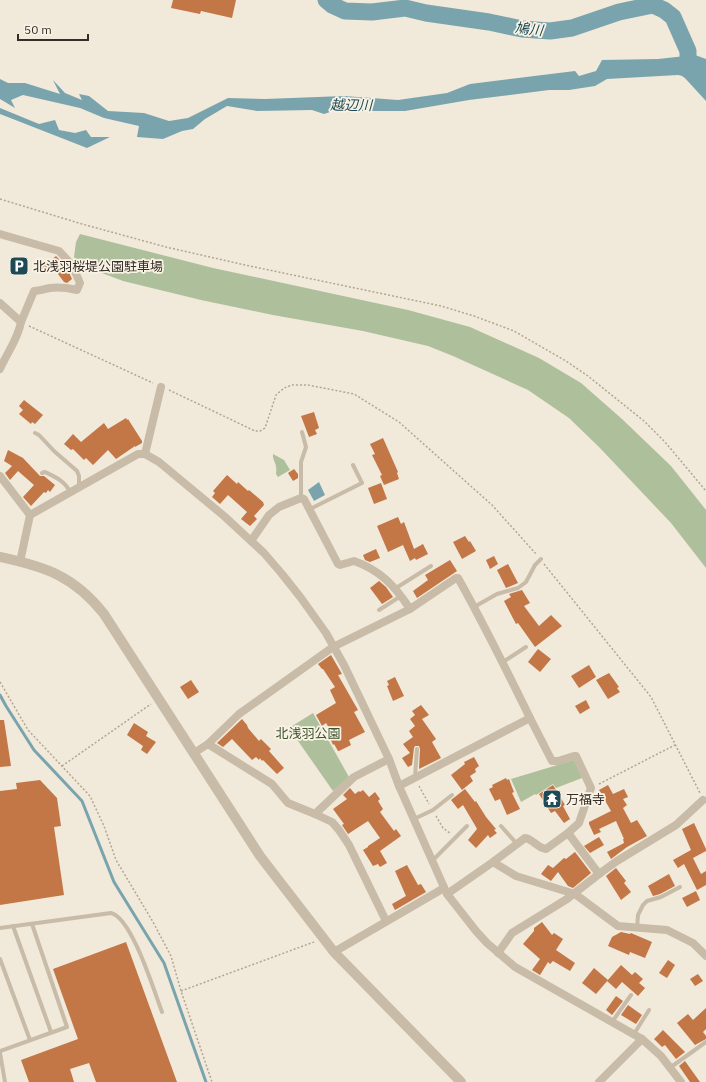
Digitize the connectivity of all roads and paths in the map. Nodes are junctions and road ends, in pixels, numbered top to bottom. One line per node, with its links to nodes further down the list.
1 (0, 198): 14 (path)
2 (0, 234): 4 (street)
3 (0, 303): 4 (street)
4 (21, 322): 5 (street); 6 (path)
5 (0, 368)
6 (162, 387): 9 (street); 21 (path)
7 (302, 432): 16 (lane)
8 (35, 433): 13 (lane)
9 (145, 454): 13 (street); 19 (street)
10 (353, 465): 17 (lane)
11 (42, 473): 15 (lane)
12 (0, 476): 18 (street)
13 (79, 487): 15 (street)
14 (706, 491)
15 (70, 492): 18 (street)
16 (301, 498): 17 (street); 19 (street)
17 (310, 509): 24 (street)
18 (30, 515): 22 (street)
19 (251, 541): 29 (street)
20 (0, 557): 22 (street)
21 (541, 559): 26 (lane); 36 (path)
22 (20, 562): 33 (street)
23 (431, 566): 24 (lane)
24 (396, 588): 25 (street)
25 (401, 596): 27 (street); 28 (lane)
26 (474, 607): 27 (street); 31 (street)
27 (410, 609): 29 (street)
28 (379, 610)
29 (333, 647): 35 (street); 39 (street)
30 (526, 647): 31 (lane)
31 (503, 662): 34 (street)
32 (0, 682): 40 (path)
33 (159, 698): 38 (street); 40 (path)
34 (530, 718): 41 (street); 43 (street)
35 (208, 744): 38 (street); 46 (street)
36 (675, 745): 43 (path); 45 (path)
37 (417, 750): 41 (lane)
38 (194, 753): 63 (street)
39 (389, 759): 42 (street); 46 (street)
40 (62, 766): 68 (path)
41 (415, 778): 42 (street)
42 (399, 786): 47 (street)
43 (591, 788): 50 (street)
44 (452, 795): 47 (lane)
45 (703, 800): 54 (street)
46 (315, 814): 58 (street)
47 (414, 819): 52 (street)
48 (467, 826): 52 (lane)
49 (501, 826): 51 (lane)
50 (568, 833): 51 (street); 54 (street)
51 (517, 844): 53 (street)
52 (432, 861): 56 (street)
53 (493, 862): 56 (street); 57 (street)
54 (599, 874): 57 (street)
55 (680, 887): 62 (lane)
56 (446, 891): 58 (street); 65 (street)
57 (575, 894): 62 (street); 65 (street)
58 (386, 921): 64 (street)
59 (32, 924): 60 (lane); 71 (lane); 73 (lane)
60 (13, 926): 61 (lane); 73 (lane)
61 (0, 928)
62 (637, 928): 66 (street)
63 (324, 939): 64 (street); 68 (path)
64 (334, 952): 82 (street)
65 (498, 953): 72 (street)
66 (706, 956)
67 (0, 959): 76 (lane)
68 (181, 991): 81 (path)
69 (631, 995): 72 (lane)
70 (649, 1010): 74 (lane)
71 (162, 1012)
72 (612, 1022): 74 (street)
73 (51, 1032): 76 (lane)
74 (634, 1034): 75 (street)
75 (642, 1039): 79 (street); 83 (street)
76 (30, 1040): 78 (lane)
77 (706, 1042): 79 (lane)
78 (0, 1052): 80 (lane)
79 (671, 1067): 84 (street)
80 (5, 1082)
81 (212, 1082)
82 (461, 1082)
83 (599, 1082)
84 (681, 1082)

